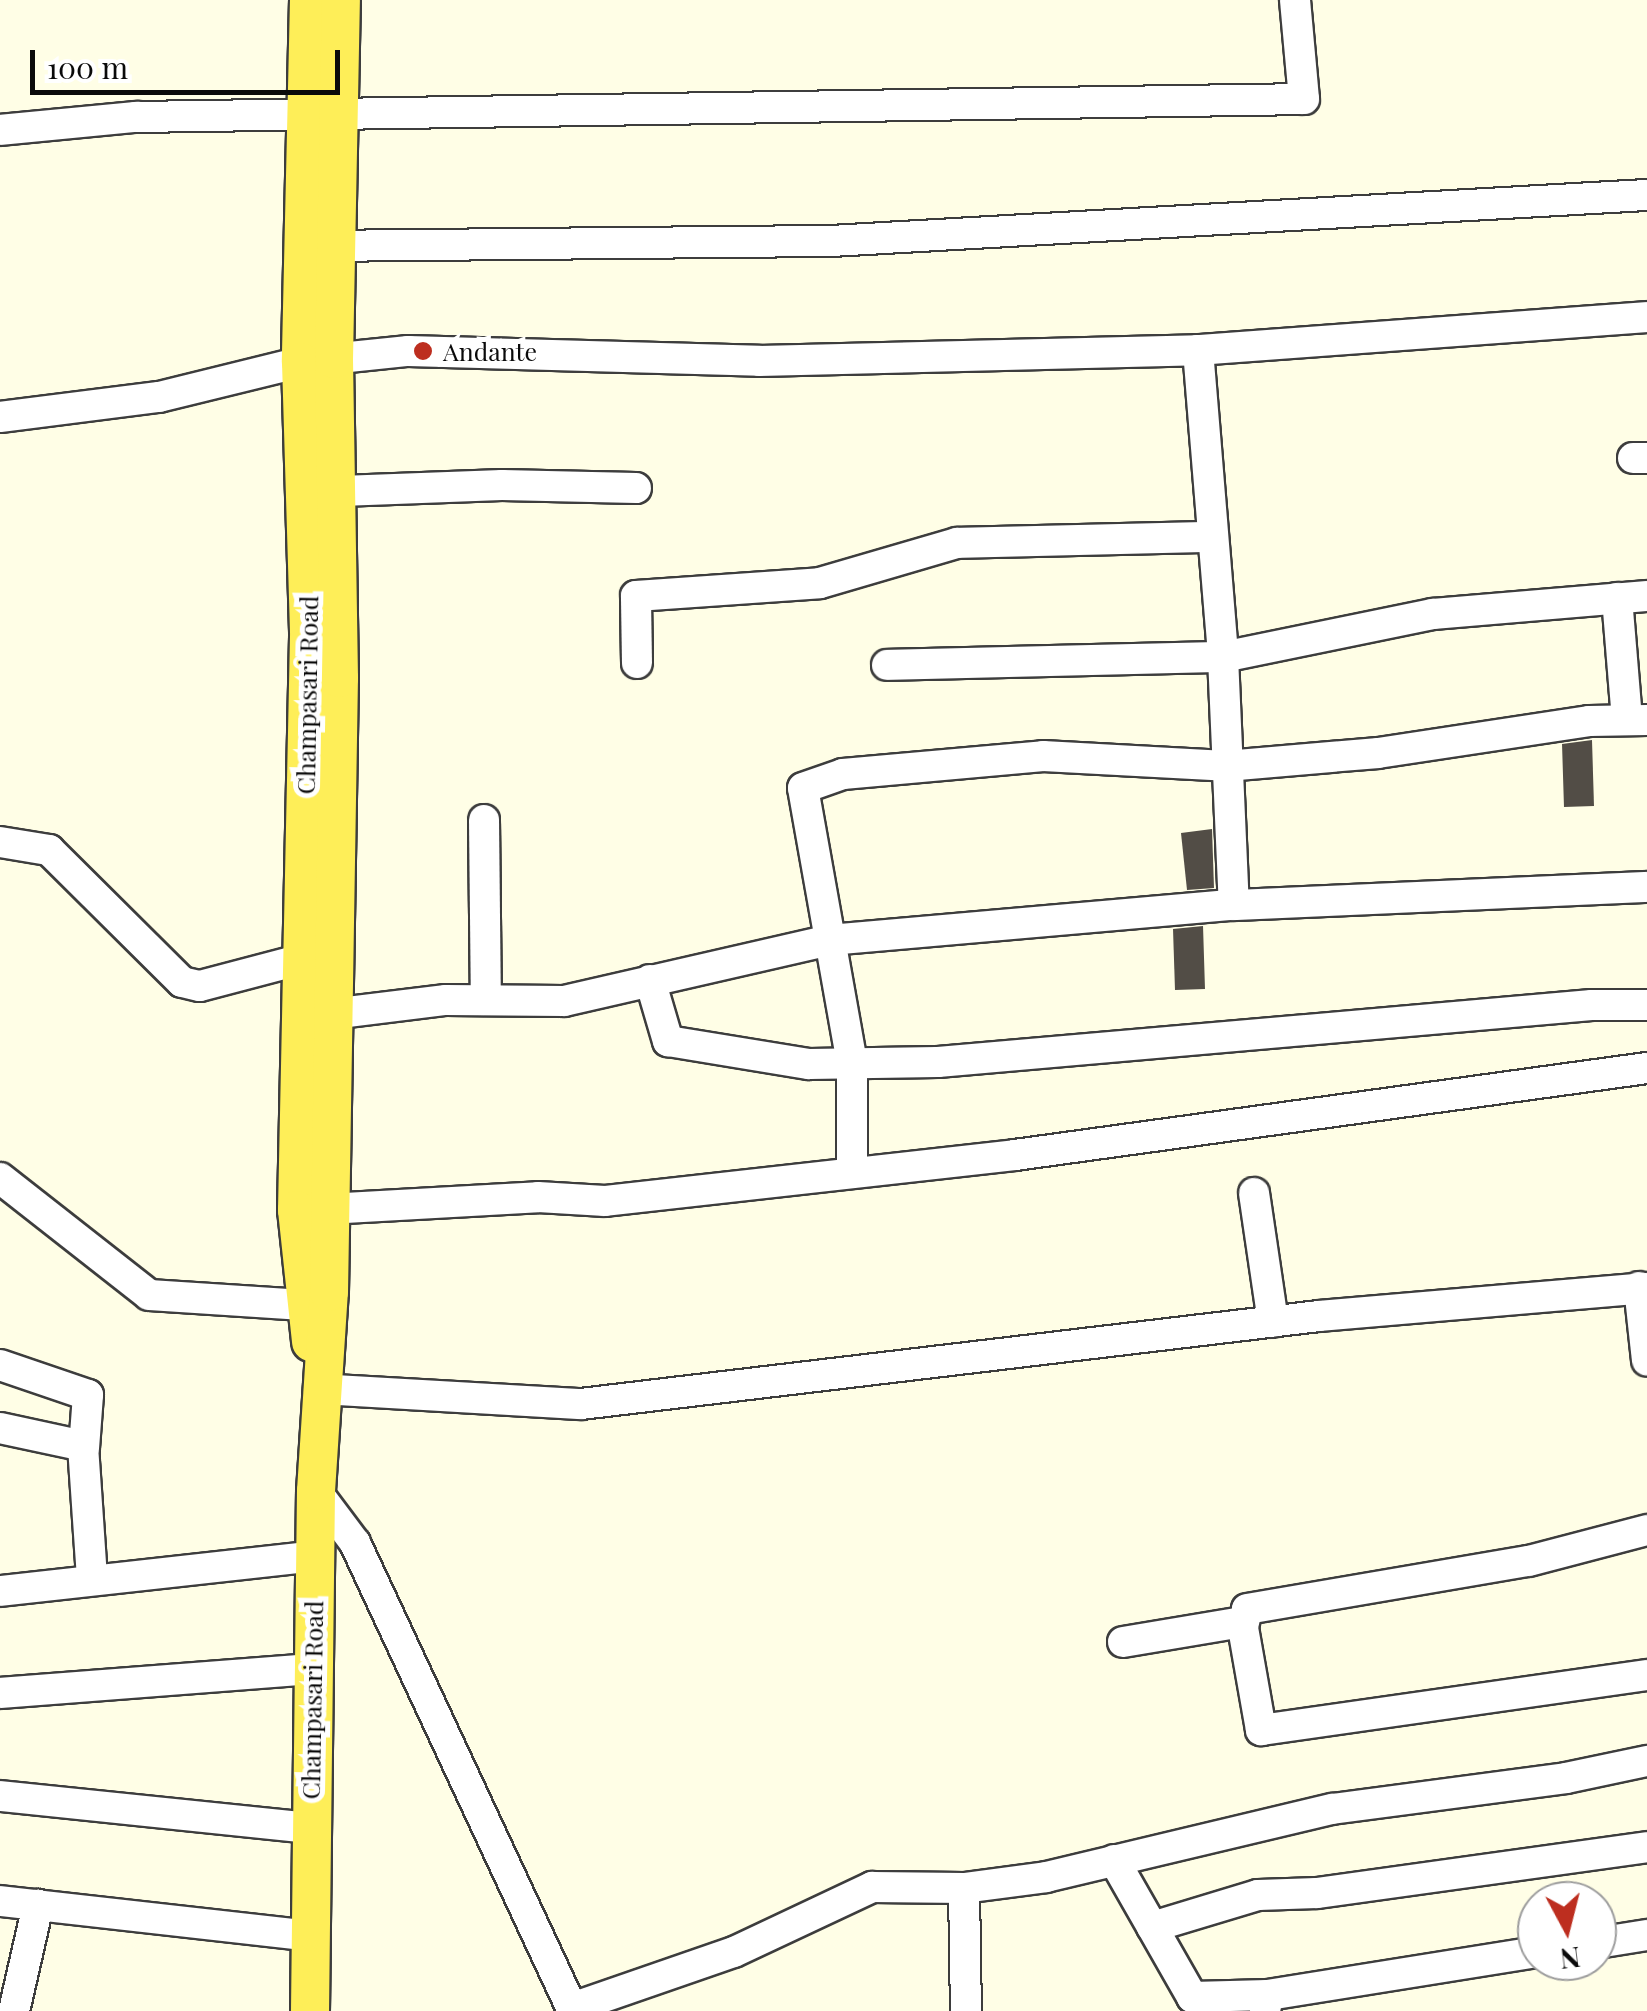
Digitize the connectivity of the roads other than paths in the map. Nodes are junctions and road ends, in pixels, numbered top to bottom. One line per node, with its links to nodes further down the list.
1 (309, 0): 4 (main road, Champasari Road)
2 (341, 0): 4 (main road, Champasari Road)
3 (1295, 0): 4 (street)
4 (324, 114): 5 (street); 7 (main road, Champasari Road)
5 (0, 130)
6 (1647, 195): 7 (street)
7 (321, 246): 10 (main road, Champasari Road)
8 (1647, 317): 9 (street)
9 (1198, 350): 10 (street); 14 (street)
10 (318, 360): 11 (street); 13 (main road, Champasari Road)
11 (0, 417)
12 (636, 488): 13 (street)
13 (324, 492): 26 (main road, Champasari Road); 30 (main road, Champasari Road)
14 (1210, 538): 16 (street); 17 (street)
15 (1632, 597): 16 (street); 19 (street)
16 (1223, 657): 18 (street); 20 (street)
17 (637, 663)
18 (887, 665)
19 (1637, 720): 20 (street)
20 (1226, 766): 24 (street); 25 (street)
21 (484, 820): 28 (street)
22 (0, 842): 26 (street)
23 (1647, 887): 24 (street)
24 (1234, 905): 25 (street)
25 (830, 940): 27 (street); 31 (street)
26 (303, 960): 30 (main road, Champasari Road)
27 (650, 980): 28 (street); 31 (street)
28 (486, 1000): 30 (street)
29 (1647, 1006): 31 (street)
30 (317, 1016): 36 (main road, Champasari Road)
31 (852, 1063): 33 (street)
32 (1647, 1068): 33 (street)
33 (852, 1174): 36 (street)
34 (0, 1178): 38 (street)
35 (1254, 1192): 39 (street)
36 (314, 1210): 38 (main road, Champasari Road); 42 (main road, Champasari Road)
37 (1643, 1288): 39 (street); 40 (street)
38 (304, 1305): 42 (main road, Champasari Road)
39 (1273, 1322): 42 (street)
40 (1647, 1360)
41 (0, 1365): 44 (street)
42 (319, 1389): 45 (main road, Champasari Road)
43 (0, 1428): 44 (street)
44 (84, 1448): 48 (street)
45 (316, 1491): 47 (main road, Champasari Road); 69 (street)
46 (1647, 1530): 50 (street)
47 (316, 1556): 48 (street); 52 (main road, Champasari Road)
48 (92, 1577): 49 (street)
49 (0, 1591)
50 (1243, 1627): 51 (street); 53 (street)
51 (1123, 1642)
52 (313, 1669): 54 (street); 57 (main road, Champasari Road)
53 (1647, 1675)
54 (0, 1693)
55 (1647, 1761): 59 (street)
56 (0, 1796): 57 (street)
57 (309, 1828): 65 (main road, Champasari Road)
58 (1647, 1848): 63 (street)
59 (1114, 1860): 60 (street); 63 (street)
60 (964, 1888): 69 (street); 72 (street)
61 (0, 1901): 62 (street)
62 (38, 1905): 65 (street); 70 (street)
63 (1152, 1927): 68 (street)
64 (1647, 1934): 66 (street)
65 (311, 1936): 71 (main road, Champasari Road)
66 (1617, 1939)
67 (1517, 1956): 68 (street)
68 (1273, 2000): 73 (street)
69 (572, 2010)
70 (14, 2011)
71 (310, 2011)
72 (966, 2011)
73 (1321, 2011)

